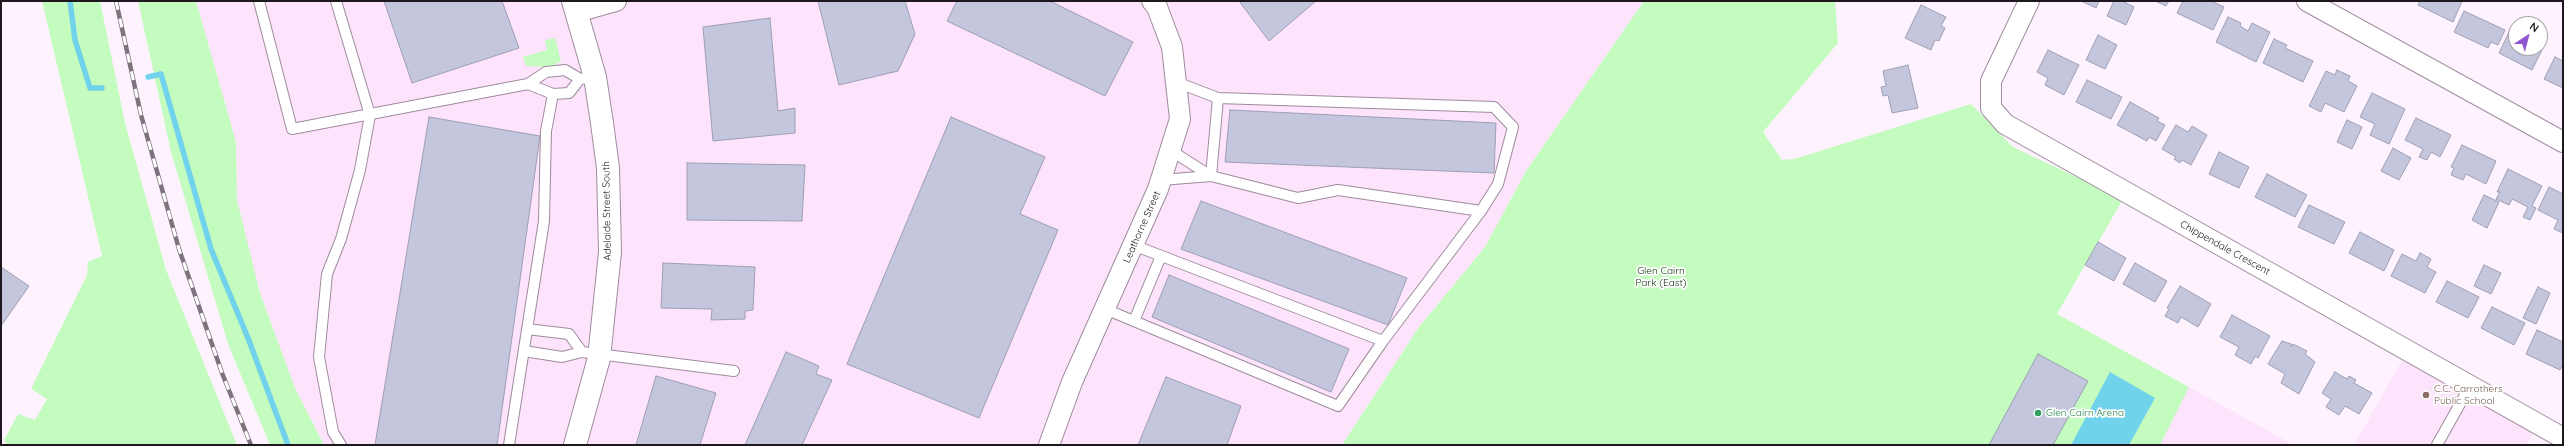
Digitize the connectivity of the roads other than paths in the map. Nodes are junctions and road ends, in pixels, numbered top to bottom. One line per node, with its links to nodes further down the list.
1 (259, 1): 13 (lane)
2 (336, 1): 13 (lane)
3 (616, 1): 7 (street)
4 (1152, 1): 9 (street, Leathorne Street)
5 (2029, 1): 28 (street, Chippendale Crescent)
6 (2314, 3): 14 (street)
7 (575, 7): 8 (main road, Adelaide Street South)
8 (587, 78): 10 (lane); 11 (lane); 26 (main road, Adelaide Street South)
9 (1176, 82): 12 (lane); 15 (street, Leathorne Street)
10 (528, 84): 11 (lane); 13 (lane)
11 (553, 94): 23 (lane)
12 (1218, 98): 16 (lane); 18 (lane)
13 (370, 115): 30 (lane)
14 (2563, 142)
15 (1170, 150): 16 (lane); 17 (street, Leathorne Street)
16 (1211, 176): 17 (lane); 18 (lane)
17 (1161, 180): 19 (street, Leathorne Street)
18 (1481, 211): 24 (lane)
19 (1133, 245): 20 (lane); 21 (street, Leathorne Street)
20 (1161, 256): 22 (lane); 24 (lane)
21 (1105, 309): 22 (lane); 33 (street, Leathorne Street)
22 (1134, 321): 24 (lane)
23 (527, 329): 25 (lane); 26 (lane)
24 (1384, 341)
25 (524, 351): 26 (lane); 31 (lane)
26 (590, 353): 27 (lane); 32 (main road, Adelaide Street South)
27 (734, 370)
28 (2470, 386): 29 (street, Chippendale Crescent); 34 (lane)
29 (2563, 438)
30 (341, 445)
31 (509, 445)
32 (575, 445)
33 (1049, 445)
34 (2437, 445)

